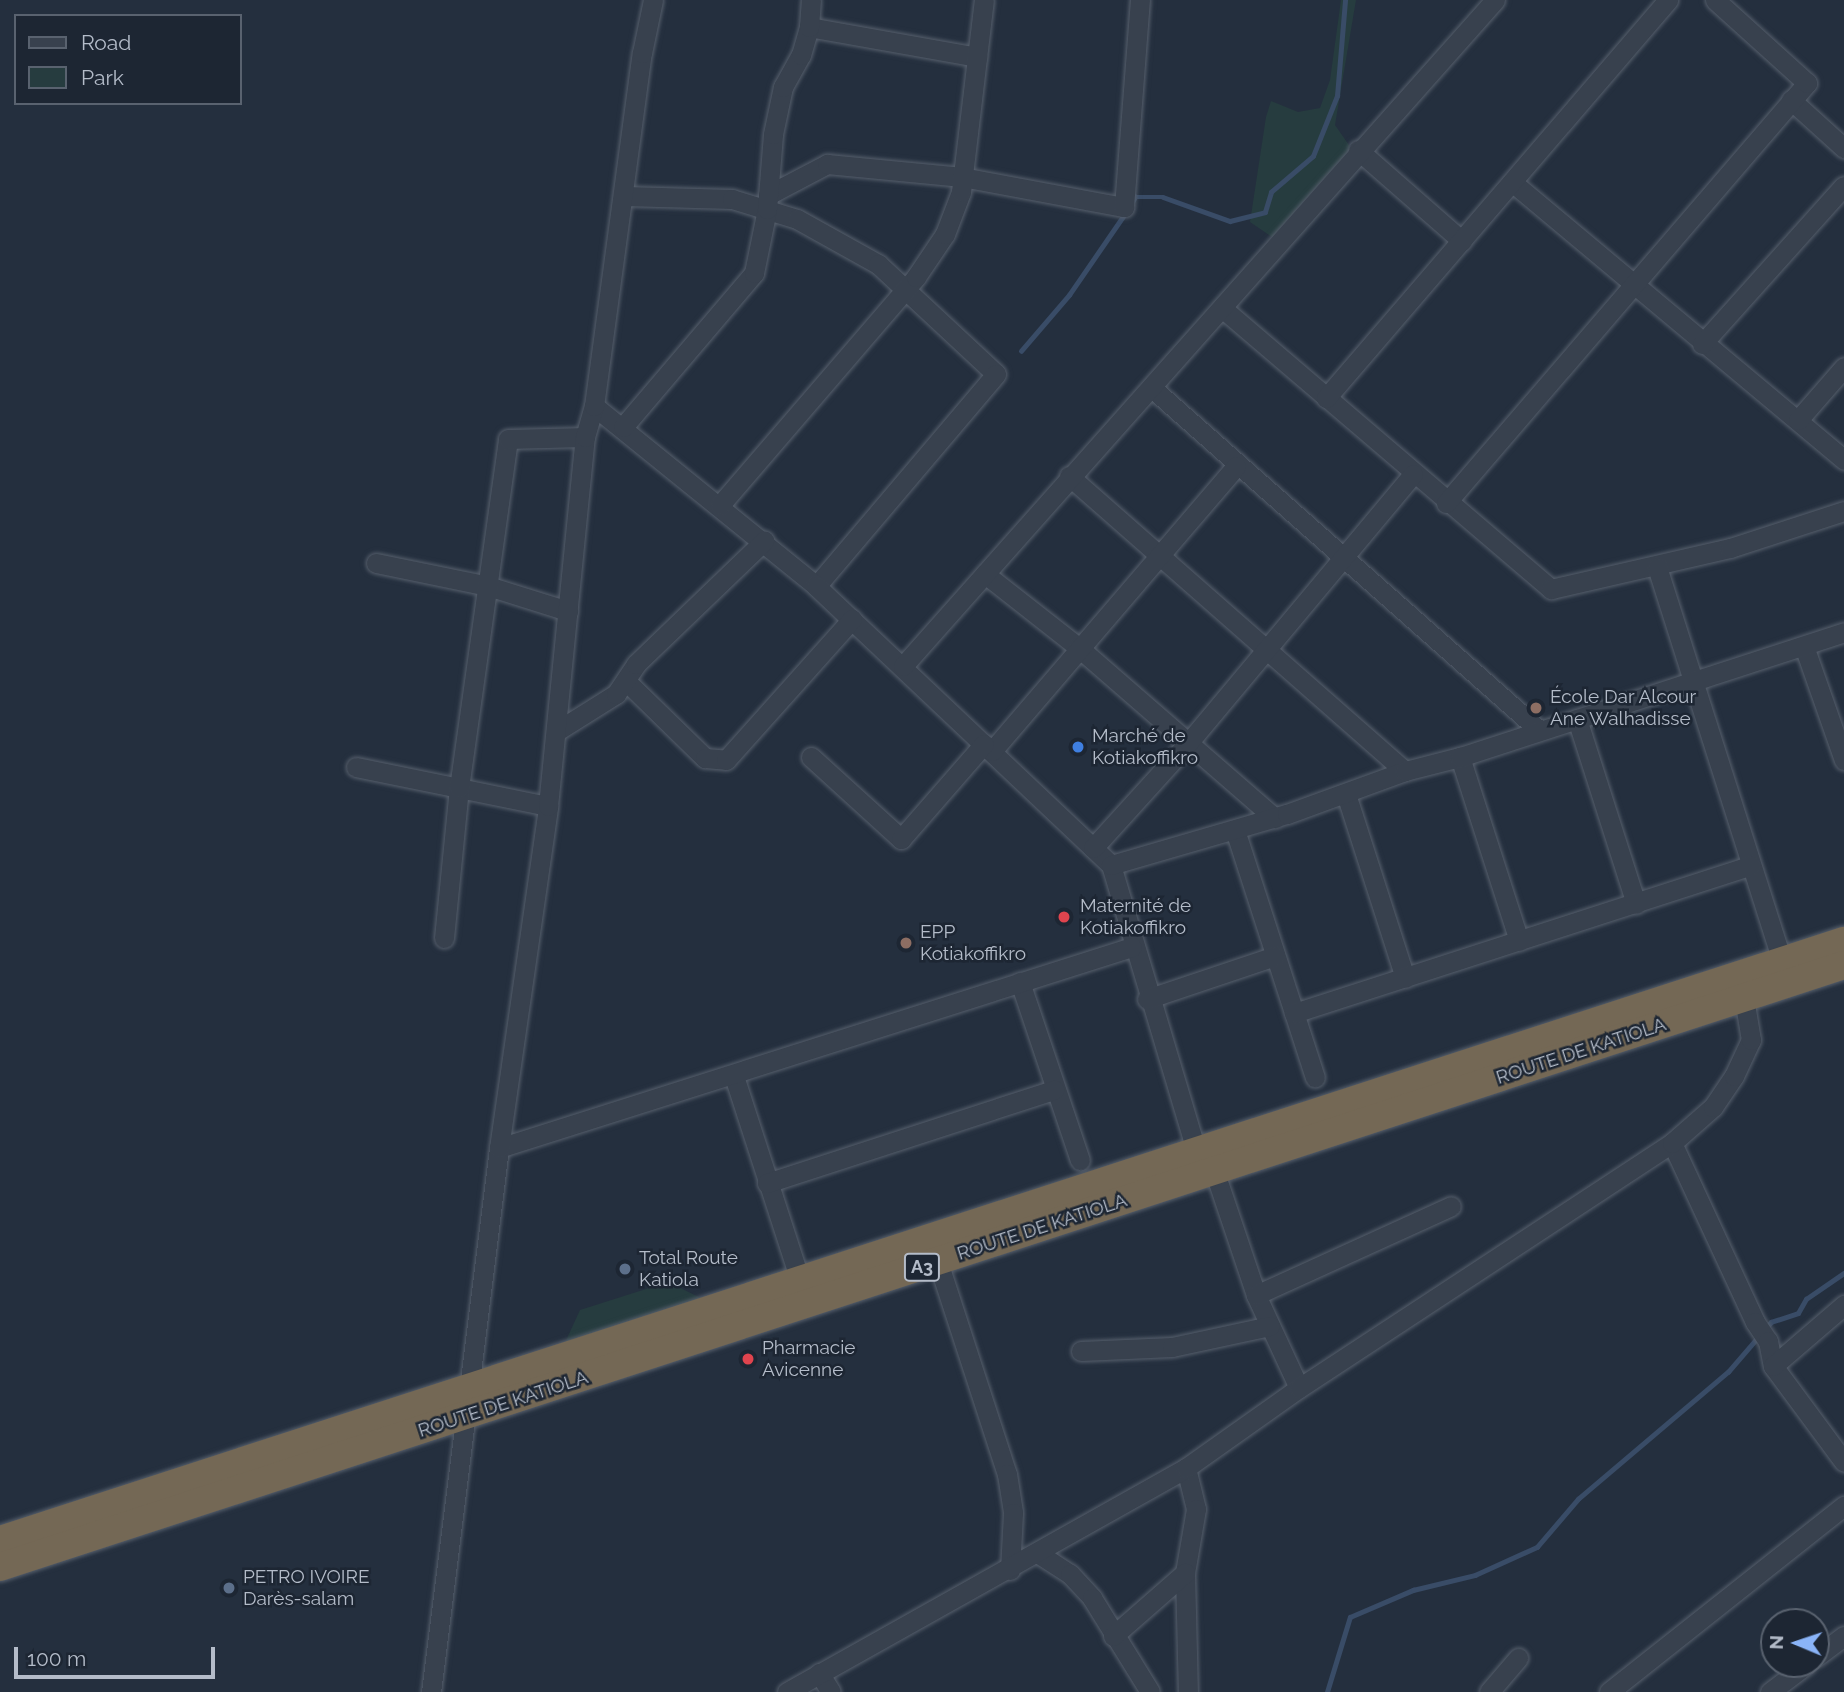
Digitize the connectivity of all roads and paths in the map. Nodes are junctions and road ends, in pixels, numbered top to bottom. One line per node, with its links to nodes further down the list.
1 (653, 0): 16 (street)
2 (811, 0): 8 (street)
3 (984, 0): 9 (street)
4 (1140, 0): 13 (street)
5 (1496, 0): 12 (street)
6 (1668, 0): 14 (street)
7 (1715, 0): 10 (street)
8 (809, 27): 9 (street); 17 (street)
9 (977, 57): 13 (street)
10 (1791, 100): 11 (street); 19 (street)
11 (1844, 148)
12 (1358, 150): 18 (street); 21 (street)
13 (962, 177): 17 (street); 20 (street)
14 (1512, 182): 18 (street); 19 (street)
15 (1844, 186): 22 (street)
16 (624, 196): 17 (street); 26 (street)
17 (767, 202): 20 (street); 28 (street)
18 (1462, 240): 25 (street)
19 (1630, 284): 22 (street); 35 (street)
20 (905, 290): 36 (street); 45 (street)
21 (1222, 308): 24 (street); 25 (street)
22 (1702, 344): 27 (street)
23 (1844, 367): 27 (street)
24 (1152, 388): 31 (street); 33 (street)
25 (1326, 398): 32 (street)
26 (594, 406): 28 (street); 29 (street)
27 (1798, 420): 30 (street)
28 (623, 427): 36 (street)
29 (585, 437): 44 (street); 46 (street)
30 (1844, 460)
31 (1236, 466): 39 (street); 40 (street)
32 (1413, 474): 35 (street); 40 (street)
33 (1069, 476): 39 (street); 43 (street)
34 (1844, 492): 37 (street)
35 (1446, 503): 42 (street)
36 (720, 505): 38 (street)
37 (1842, 512): 42 (street)
38 (764, 541): 45 (street); 54 (street)
39 (1161, 556): 50 (street); 51 (street)
40 (1341, 558): 51 (street); 56 (street)
41 (376, 563): 44 (street)
42 (1657, 567): 53 (street)
43 (985, 574): 50 (street); 52 (street)
44 (488, 586): 46 (street); 65 (street)
45 (816, 586): 47 (street)
46 (568, 611): 57 (street)
47 (852, 619): 52 (street); 54 (street)
48 (1844, 632): 49 (street)
49 (1804, 646): 53 (street); 62 (street)
50 (1078, 647): 58 (street); 59 (street)
51 (1265, 649): 58 (street); 64 (street)
52 (903, 666): 59 (street)
53 (1692, 681): 55 (street); 72 (street)
54 (627, 682): 57 (street)
55 (1577, 719): 56 (street); 73 (street)
56 (1539, 730): 61 (street)
57 (557, 731): 67 (street)
58 (1189, 742): 68 (street); 70 (street)
59 (988, 748): 60 (street); 70 (street)
60 (811, 757)
61 (1460, 757): 64 (street); 75 (street)
62 (1844, 760)
63 (355, 767): 65 (street)
64 (1405, 771): 66 (street)
65 (459, 788): 67 (street); 74 (street)
66 (1346, 794): 68 (street); 81 (street)
67 (548, 806): 90 (street)
68 (1275, 818): 69 (street)
69 (1235, 830): 71 (street); 78 (street)
70 (1093, 848): 71 (street)
71 (1111, 865): 77 (street)
72 (1751, 865): 73 (street); 79 (street)
73 (1636, 904): 75 (street)
74 (444, 938)
75 (1519, 941): 81 (street)
76 (1844, 941): 79 (highway, ROUTE DE KATIOLA / A3)
77 (1132, 947): 82 (street); 84 (street)
78 (1275, 956): 84 (street); 85 (street)
79 (1782, 962): 92 (highway, ROUTE DE KATIOLA / A3)
80 (1844, 965): 83 (highway, ROUTE DE KATIOLA / A3)
81 (1405, 978): 85 (street)
82 (1020, 982): 86 (street); 88 (street)
83 (1744, 998): 89 (street); 92 (highway, ROUTE DE KATIOLA / A3)
84 (1147, 999): 92 (street)
85 (1294, 1013): 87 (street)
86 (734, 1076): 90 (street); 93 (street)
87 (1315, 1077)
88 (1054, 1090): 91 (street); 93 (street)
89 (1672, 1143): 101 (street); 102 (street)
90 (499, 1148): 103 (street)
91 (1080, 1160)
92 (1205, 1161): 95 (highway, ROUTE DE KATIOLA / A3); 96 (highway, ROUTE DE KATIOLA / A3); 97 (street)
93 (767, 1183): 96 (street)
94 (1451, 1206): 97 (street)
95 (937, 1262): 103 (highway, ROUTE DE KATIOLA / A3); 110 (street)
96 (800, 1280): 103 (highway, ROUTE DE KATIOLA / A3)
97 (1256, 1295): 99 (street)
98 (1844, 1305): 101 (street)
99 (1270, 1326): 100 (street); 102 (street)
100 (1082, 1350)
101 (1773, 1366): 104 (street)
102 (1299, 1388): 105 (street)
103 (469, 1402): 107 (highway, ROUTE DE KATIOLA / A3); 109 (highway, ROUTE DE KATIOLA / A3); 116 (street)
104 (1844, 1462)
105 (1186, 1468): 108 (street); 111 (street)
106 (1844, 1506): 122 (street)
107 (0, 1540)
108 (1039, 1553): 110 (street); 112 (street)
109 (0, 1567)
110 (1010, 1570): 114 (street)
111 (1185, 1573): 112 (street); 120 (street)
112 (1113, 1636): 119 (street)
113 (1518, 1658): 121 (street)
114 (818, 1673): 117 (street); 118 (street)
115 (1788, 1678): 123 (street)
116 (431, 1692)
117 (787, 1692)
118 (831, 1692)
119 (1150, 1692)
120 (1188, 1692)
121 (1489, 1692)
122 (1609, 1692)
123 (1770, 1692)

